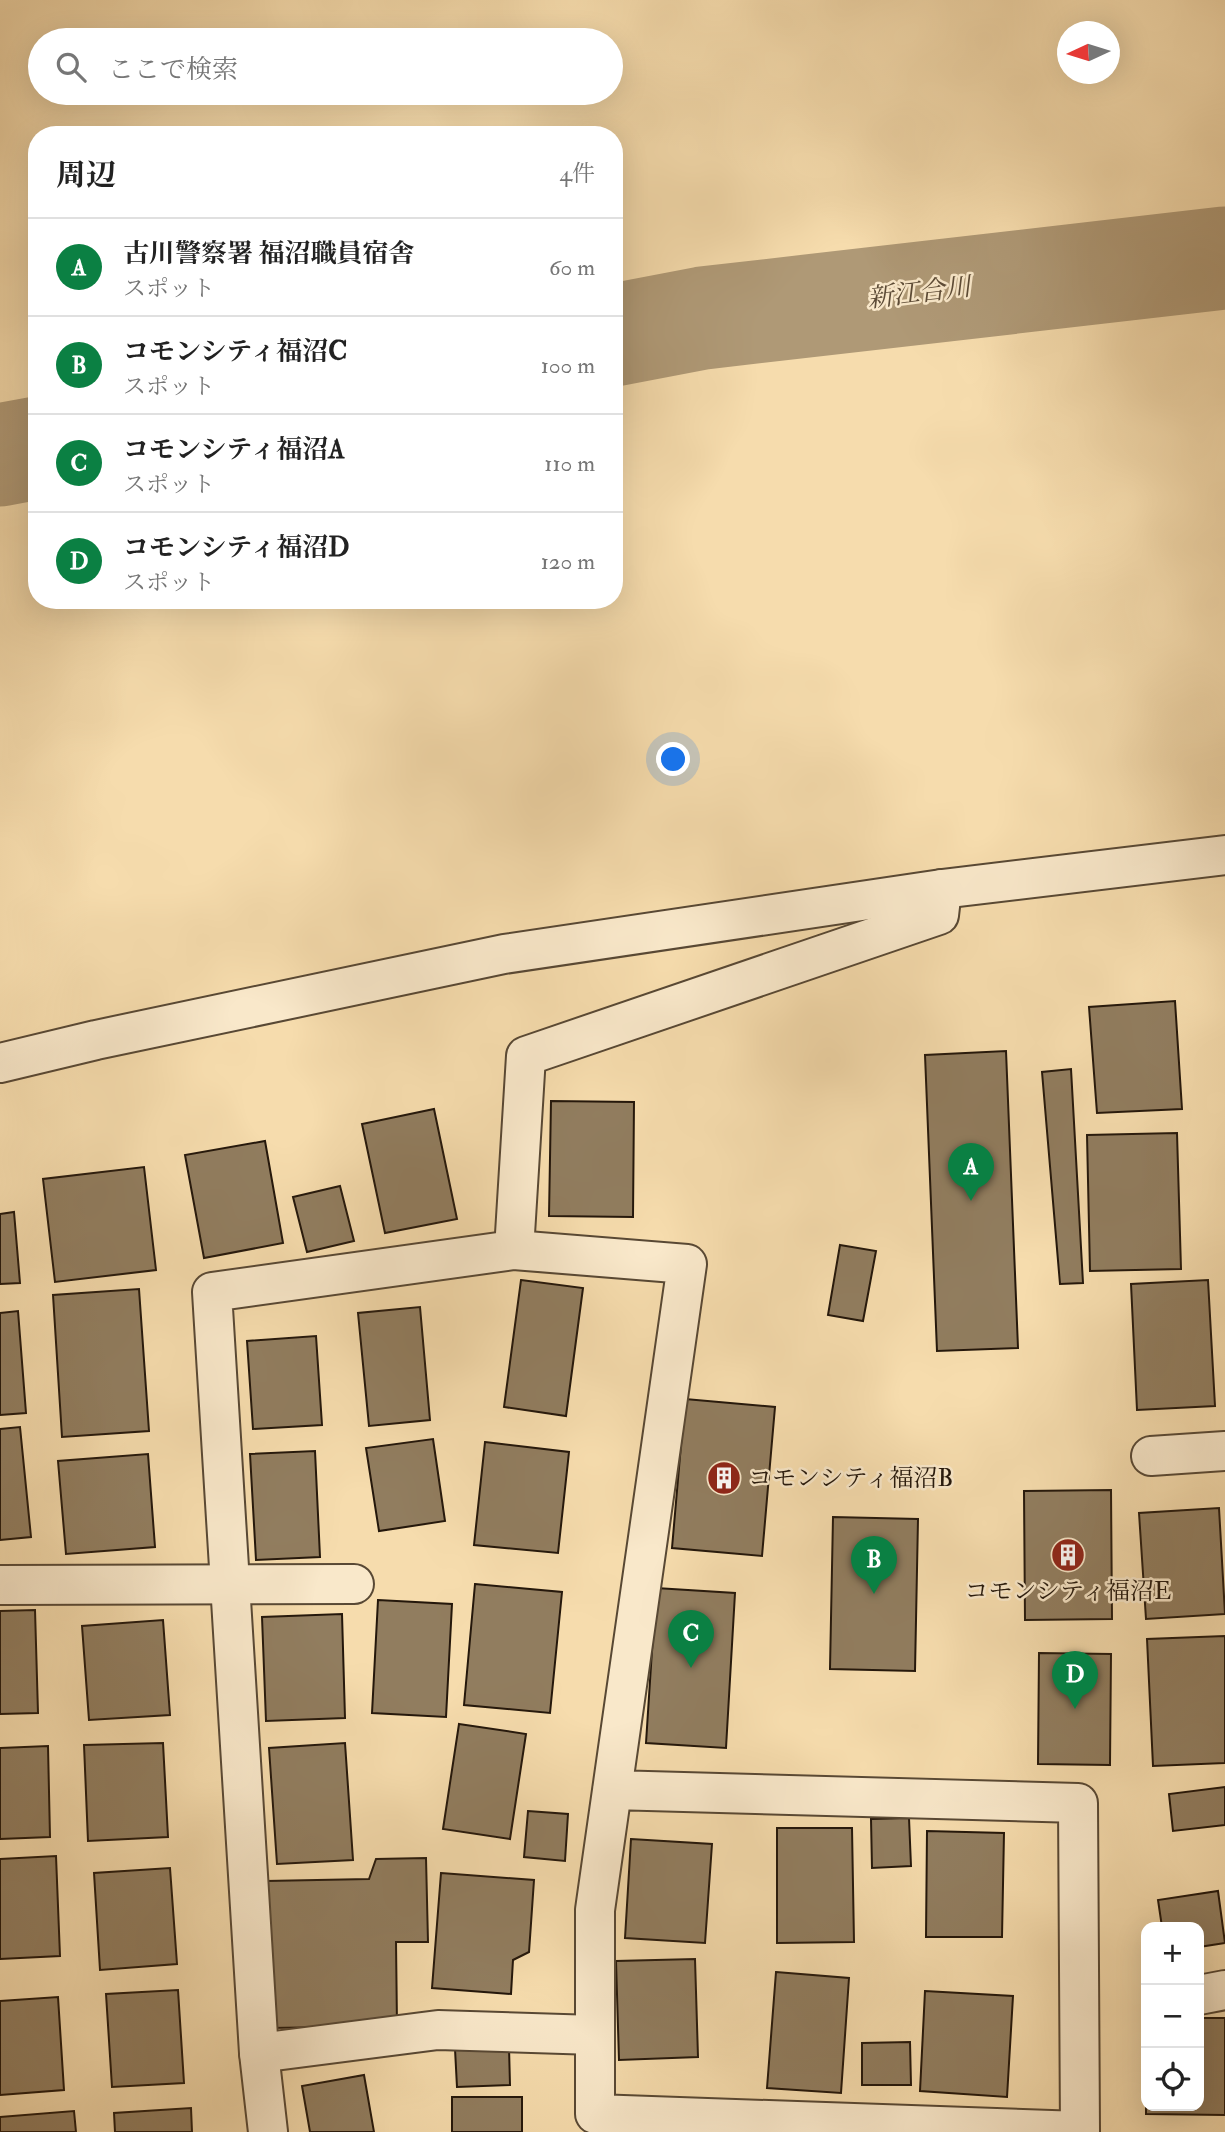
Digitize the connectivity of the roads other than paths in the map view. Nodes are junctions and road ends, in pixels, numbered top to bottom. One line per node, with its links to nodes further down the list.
1 (1225, 855): 2 (street)
2 (942, 889): 3 (street); 4 (street)
3 (0, 1063)
4 (514, 1250): 7 (street); 10 (street)
5 (1225, 1451): 6 (street)
6 (1151, 1456)
7 (229, 1584): 8 (street); 9 (street); 14 (street)
8 (354, 1584)
9 (0, 1585)
10 (612, 1790): 13 (street); 16 (street)
11 (1225, 1990): 12 (street)
12 (1204, 1994)
13 (595, 2035): 14 (street); 16 (street)
14 (259, 2053): 15 (street)
15 (268, 2132)
16 (1087, 2132)

